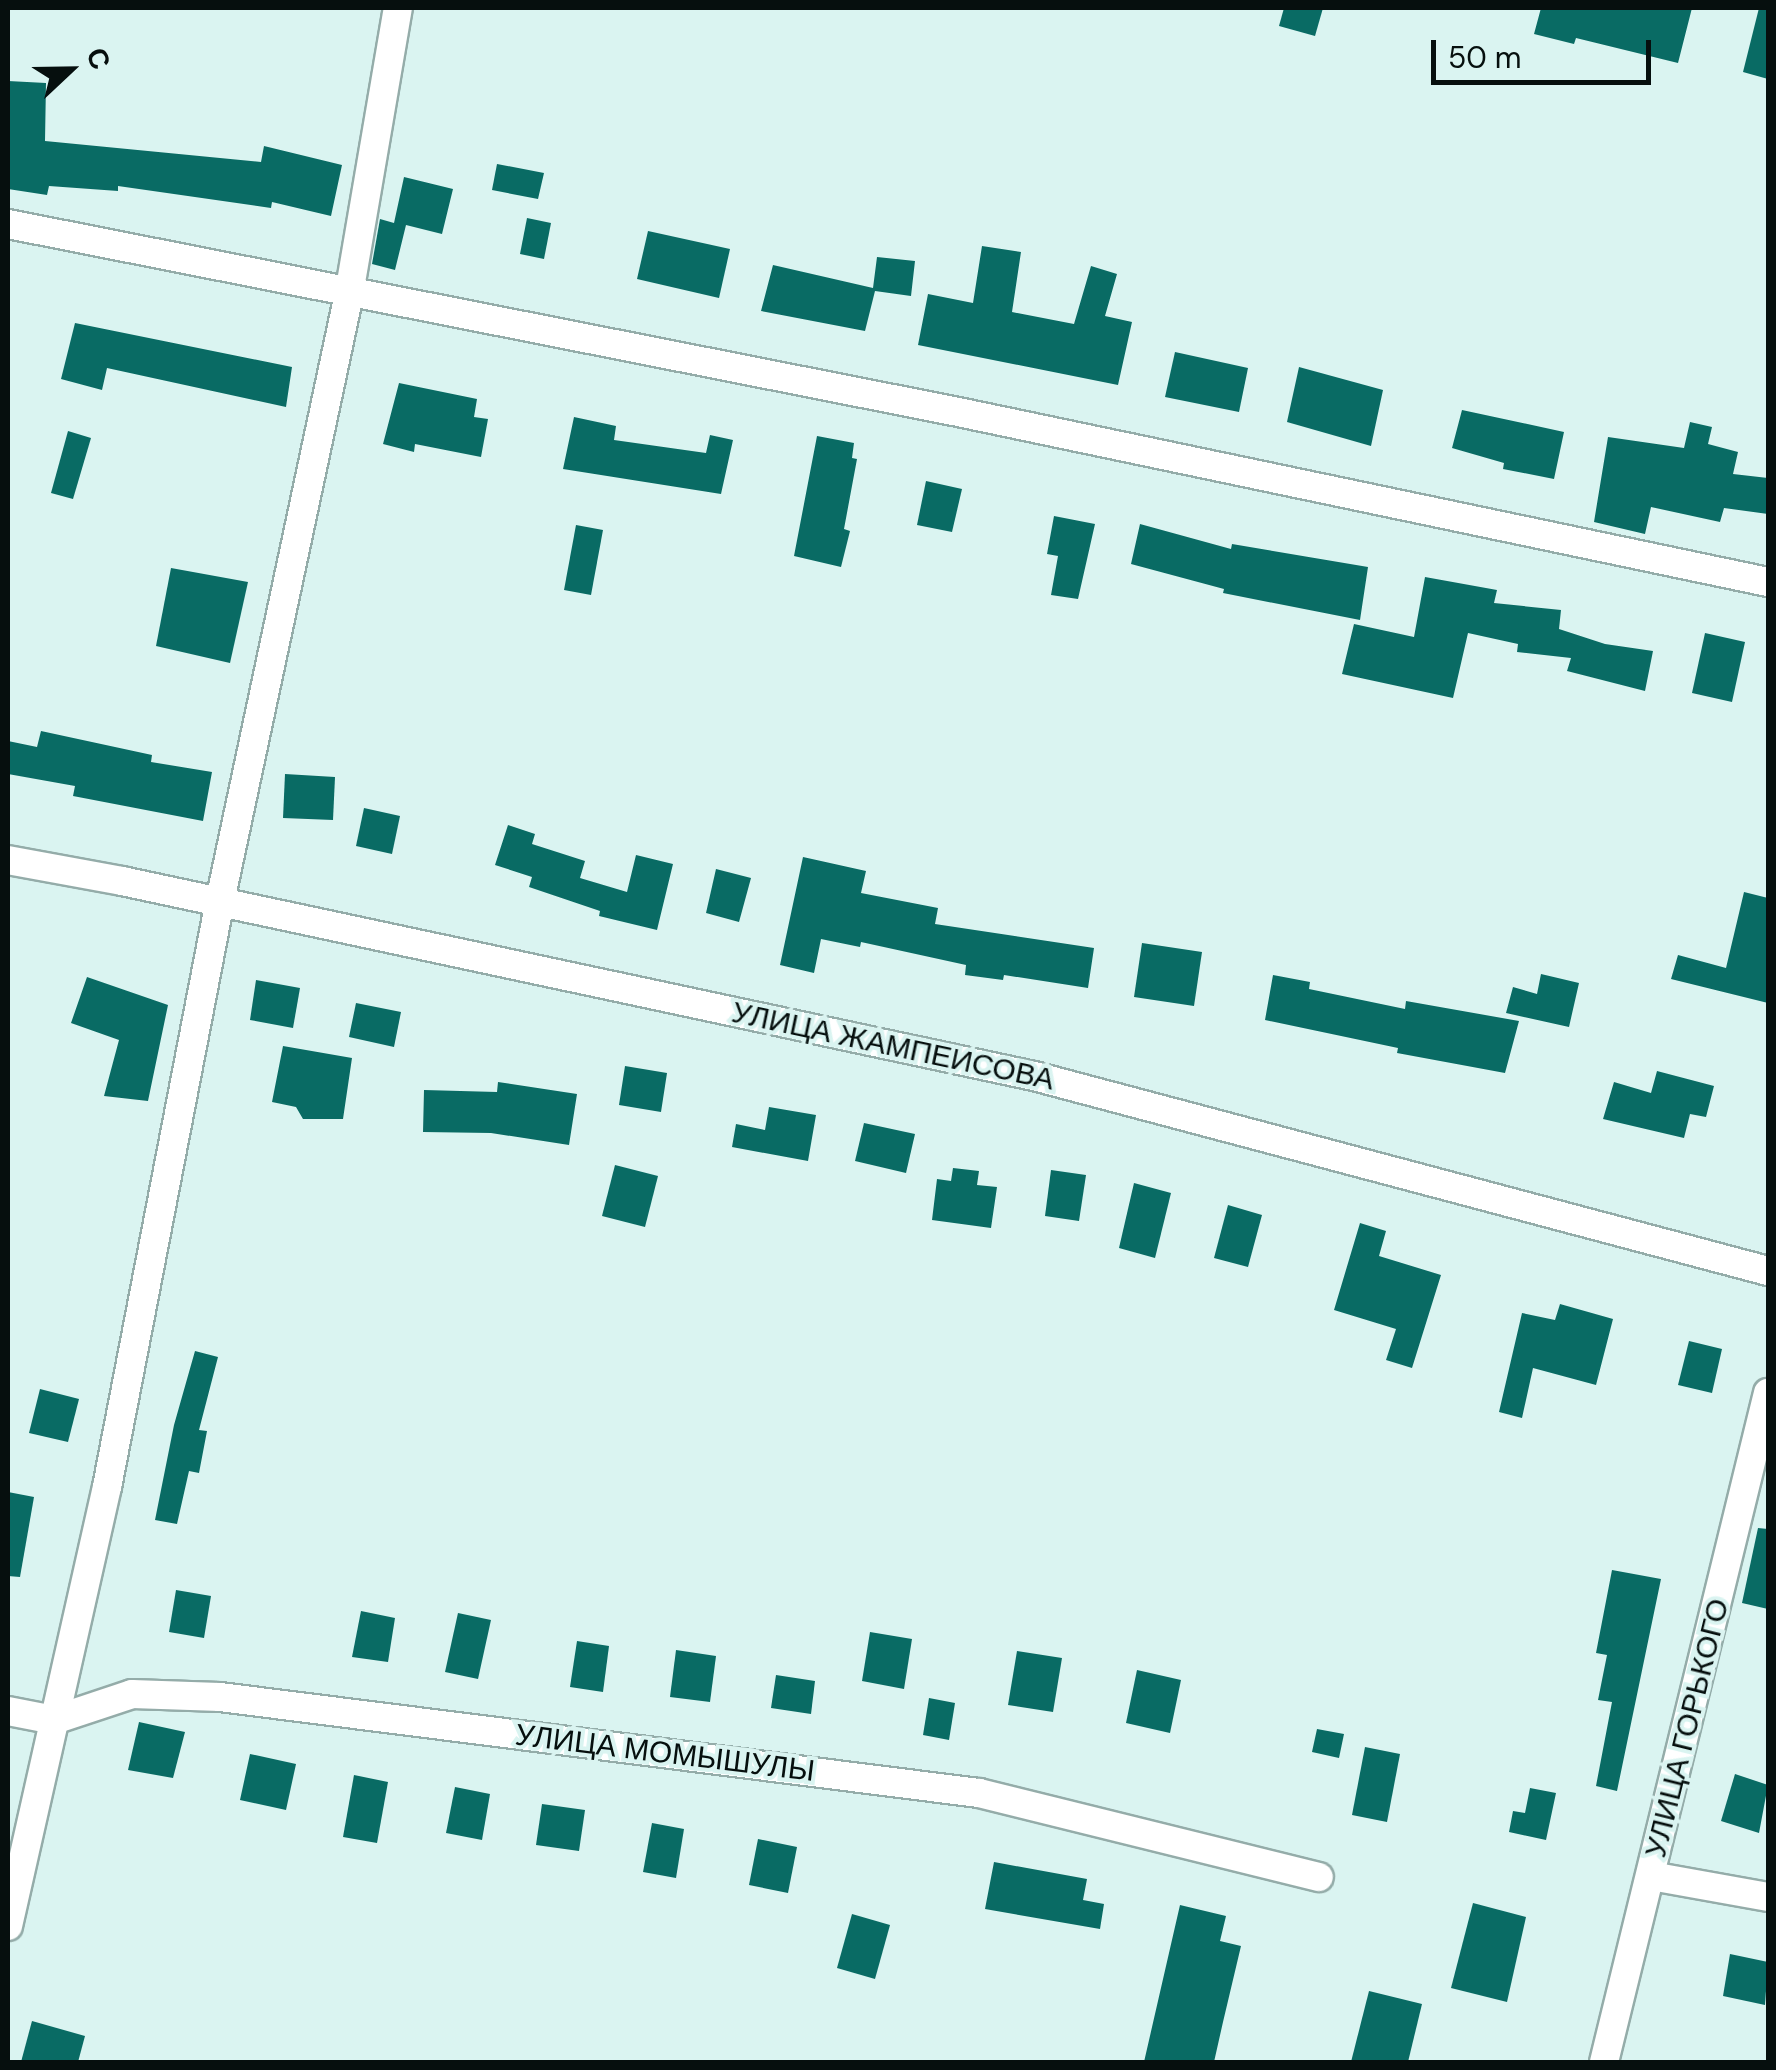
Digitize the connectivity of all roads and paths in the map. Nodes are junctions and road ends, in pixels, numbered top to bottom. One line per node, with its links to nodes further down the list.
1 (398, 8): 3 (street)
2 (8, 224): 3 (street)
3 (348, 294): 4 (street); 6 (street)
4 (1768, 582)
5 (8, 860): 6 (street, УЛИЦА ЖАМПЕИСОВА)
6 (220, 902): 7 (street, УЛИЦА ЖАМПЕИСОВА); 10 (street)
7 (1768, 1271)
8 (1768, 1393): 11 (street, УЛИЦА ГОРЬКОГО)
9 (8, 1711): 10 (street, УЛИЦА МОМЫШУЛЫ)
10 (54, 1720): 12 (street, УЛИЦА МОМЫШУЛЫ); 14 (street)
11 (1651, 1876): 13 (street); 15 (street, УЛИЦА ГОРЬКОГО)
12 (1319, 1877)
13 (1768, 1898)
14 (8, 1926)
15 (1604, 2062)

